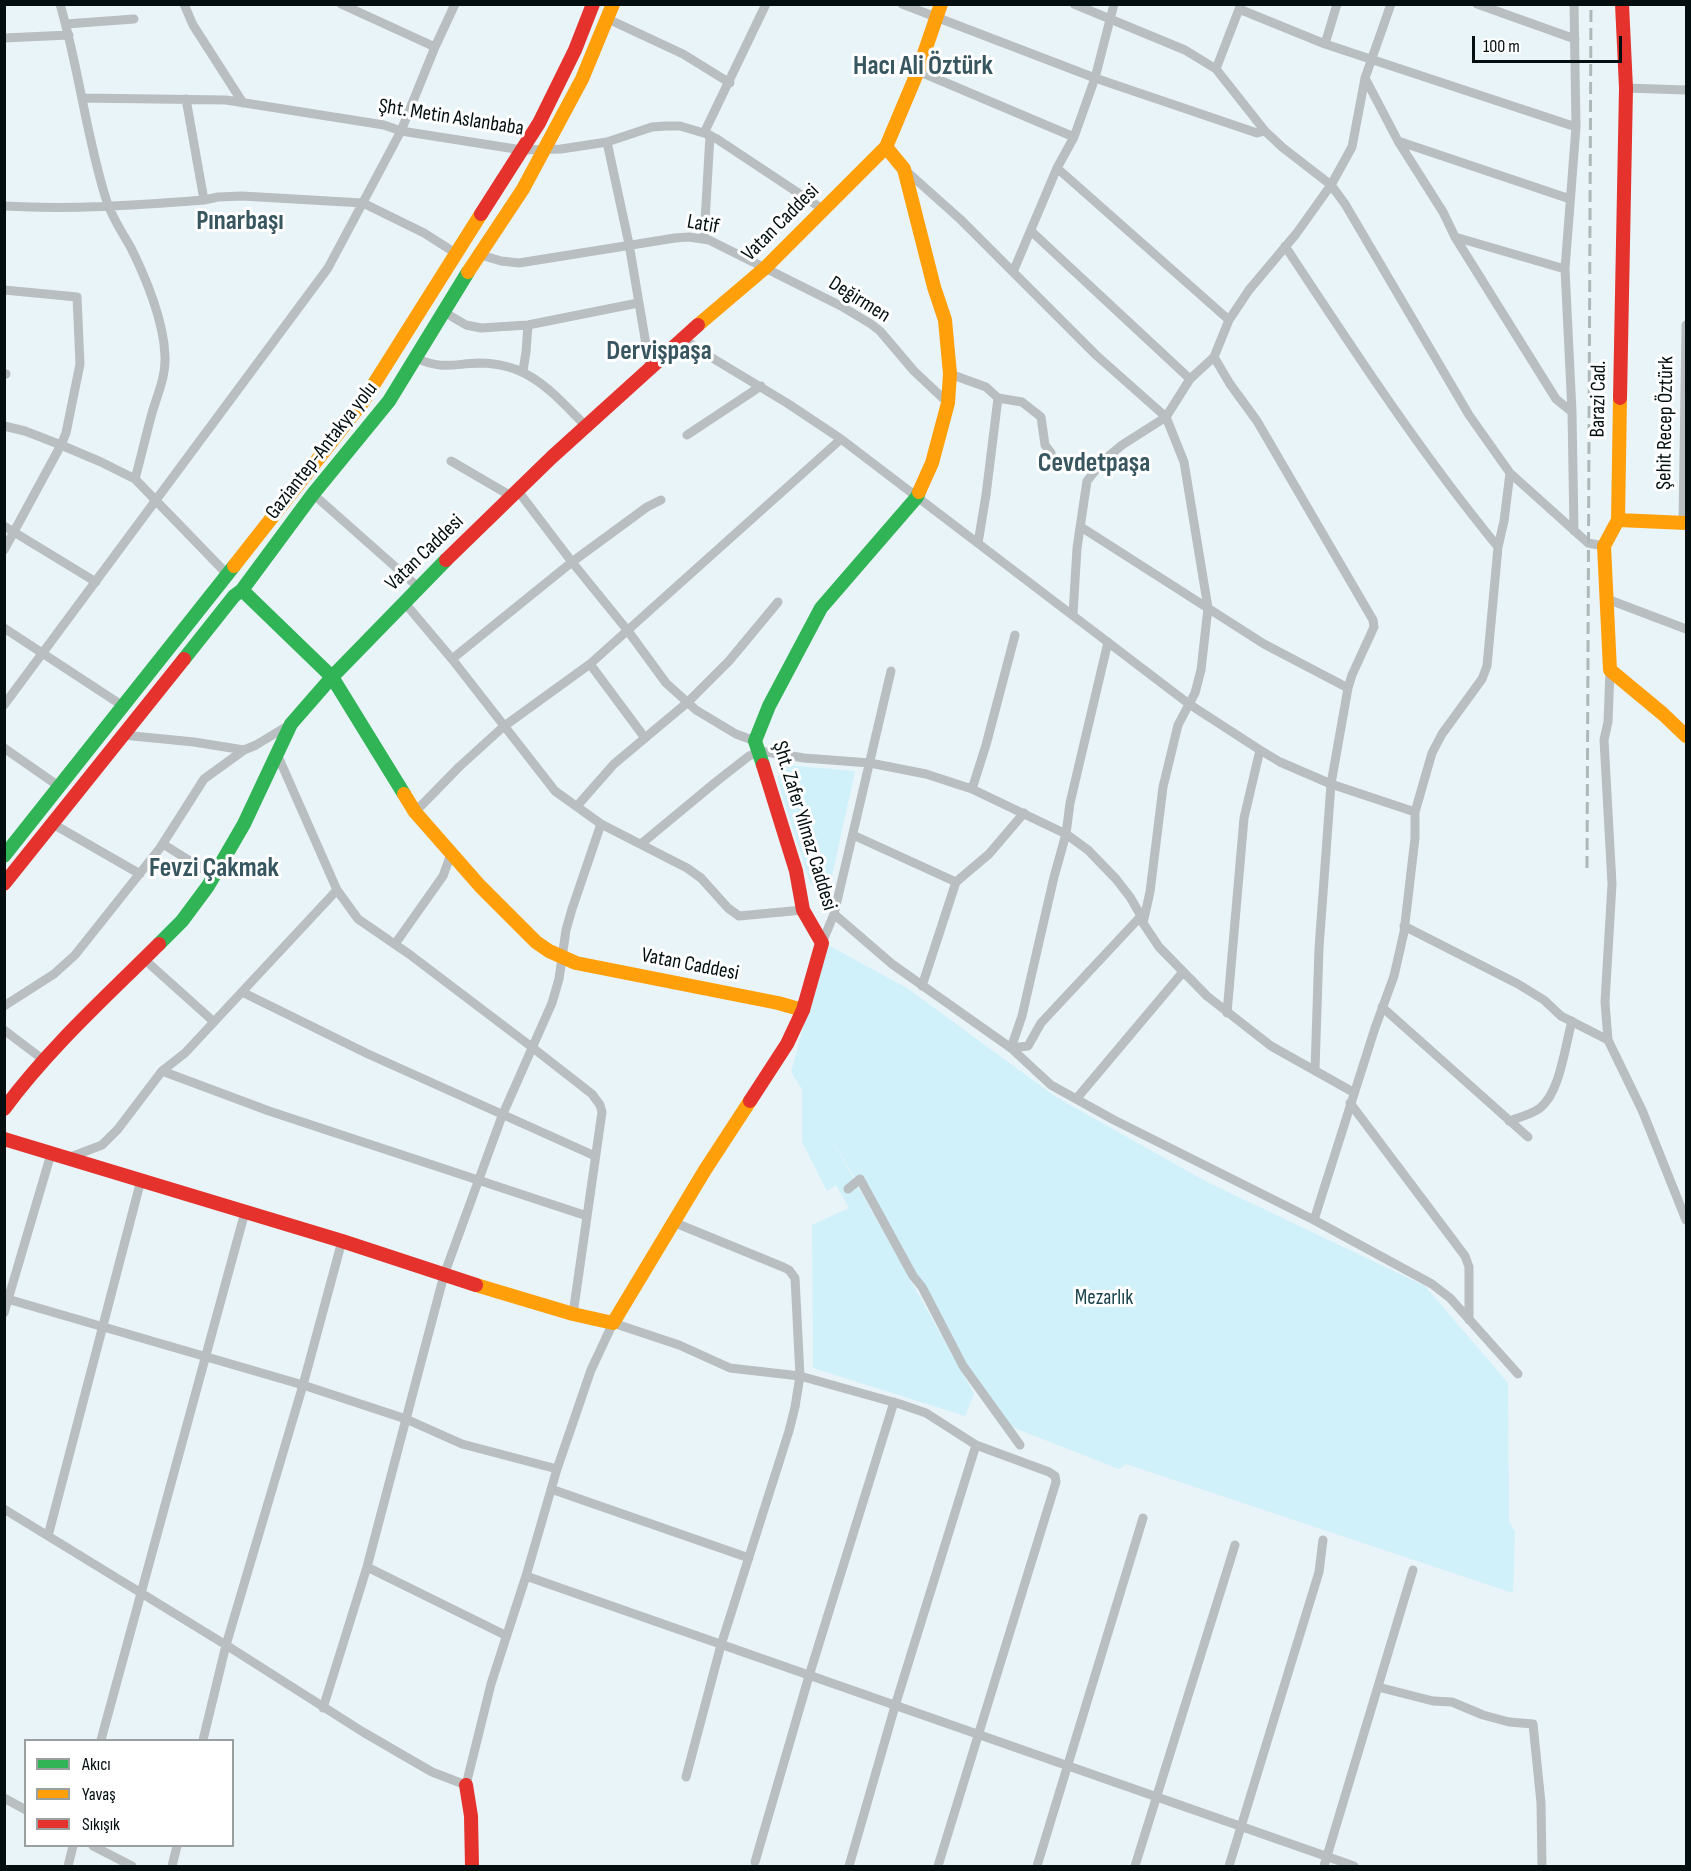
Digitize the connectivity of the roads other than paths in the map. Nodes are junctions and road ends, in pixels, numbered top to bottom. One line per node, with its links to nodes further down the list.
1 (60, 4): 24 (street)
2 (340, 4): 29 (street)
3 (455, 4): 29 (street)
4 (593, 4): 50 (street, Gaziantep-Antakya yolu)
5 (613, 4): 21 (street, Gaziantep-Antakya yolu)
6 (766, 4): 35 (street)
7 (902, 4): 19 (street)
8 (1074, 4): 22 (street)
9 (1114, 4): 22 (street)
10 (1337, 4): 28 (street)
11 (1391, 4): 30 (street)
12 (1477, 4): 27 (street)
13 (1574, 4): 27 (street)
14 (1617, 4): 23 (street)
15 (1622, 4): 23 (street)
16 (1627, 4): 23 (street)
17 (188, 6): 40 (street)
18 (1240, 7): 28 (street); 31 (street)
19 (938, 10): 32 (street, Vatan Caddesi); 33 (street)
20 (134, 18): 24 (street)
21 (608, 19): 35 (street); 49 (street, Gaziantep-Antakya yolu)
22 (1109, 20): 31 (street); 33 (street)
23 (1622, 23): 36 (street, Barazi Cad.)
24 (66, 24): 25 (street)
25 (69, 35): 26 (street); 38 (street)
26 (4, 38)
27 (1575, 39): 41 (street)
28 (1325, 44): 30 (street)
29 (435, 47): 42 (street)
30 (1372, 59): 34 (street); 41 (street)
31 (1216, 69): 43 (street)
32 (918, 70): 45 (street); 48 (street, Vatan Caddesi)
33 (1095, 78): 43 (street); 45 (street)
34 (1365, 78): 46 (street); 53 (street)
35 (730, 83): 44 (street)
36 (1626, 88): 37 (street); 103 (street, Barazi Cad.)
37 (1686, 90)
38 (83, 98): 39 (street, Şht. Metin Aslanbaba); 58 (street)
39 (186, 99): 40 (street, Şht. Metin Aslanbaba); 55 (street)
40 (243, 103): 42 (street, Şht. Metin Aslanbaba)
41 (1576, 127): 54 (street)
42 (400, 131): 50 (street, Şht. Metin Aslanbaba); 56 (street)
43 (1265, 131): 53 (street)
44 (707, 134): 47 (street, Şht. Metin Aslanbaba); 59 (street, Şht. Metin Aslanbaba); 62 (street)
45 (1074, 137): 51 (street)
46 (1398, 141): 54 (street); 61 (street)
47 (607, 142): 49 (street, Şht. Metin Aslanbaba); 63 (street)
48 (886, 147): 52 (street); 59 (street, Vatan Caddesi)
49 (544, 149): 50 (street, Şht. Metin Aslanbaba); 66 (street, Gaziantep-Antakya yolu)
50 (522, 150): 65 (street, Gaziantep-Antakya yolu)
51 (1057, 168): 60 (street); 73 (street)
52 (904, 169): 69 (street); 81 (street, Şht. Zafer Yılmaz Caddesi)
53 (1331, 185): 64 (street); 96 (street)
54 (1570, 199): 68 (street)
55 (204, 200): 56 (street); 58 (street)
56 (363, 203): 65 (street); 101 (street)
57 (4, 206): 58 (street)
58 (109, 208): 97 (street)
59 (824, 210): 67 (street, Vatan Caddesi)
60 (1030, 231): 69 (street); 82 (street)
61 (1455, 237): 68 (street); 86 (street)
62 (704, 239): 63 (street, Latif); 67 (street, Latif)
63 (629, 244): 66 (street, Latif); 71 (street)
64 (1285, 246): 73 (street); 111 (street)
65 (457, 254): 114 (street, Gaziantep-Antakya yolu)
66 (481, 255): 72 (street, Gaziantep-Antakya yolu)
67 (765, 268): 76 (street, Vatan Caddesi); 85 (street, Değirmen)
68 (1565, 269): 86 (street)
69 (1013, 272): 87 (street)
70 (4, 290): 93 (street)
71 (638, 303): 74 (street); 79 (street)
72 (444, 312): 74 (street); 78 (street, Gaziantep-Antakya yolu)
73 (1229, 320): 77 (street)
74 (528, 325): 80 (street)
75 (1686, 325): 90 (street, Şehit Recep Öztürk)
76 (683, 338): 79 (street, Vatan Caddesi); 83 (street)
77 (1214, 357): 82 (street); 134 (street)
78 (416, 358): 80 (street); 98 (street, Gaziantep-Antakya yolu)
79 (650, 368): 89 (street, Vatan Caddesi)
80 (522, 371): 89 (street)
81 (950, 374): 84 (street); 85 (street, Şht. Zafer Yılmaz Caddesi)
82 (1190, 378): 87 (street)
83 (761, 387): 91 (street); 92 (street)
84 (998, 398): 94 (street); 109 (street)
85 (948, 403): 100 (street, Şht. Zafer Yılmaz Caddesi)
86 (1572, 412): 107 (street)
87 (1166, 417): 106 (street); 121 (street)
88 (4, 426): 93 (street)
89 (587, 427): 99 (street, Vatan Caddesi)
90 (1685, 429): 104 (street, Şehit Recep Öztürk)
91 (687, 435)
92 (841, 439): 100 (street); 125 (street)
93 (62, 445): 97 (street); 108 (street)
94 (1051, 453)
95 (451, 461): 99 (street)
96 (1510, 473): 107 (street); 111 (street)
97 (135, 479): 101 (street)
98 (313, 494): 116 (street); 117 (street, Gaziantep-Antakya yolu)
99 (515, 494): 113 (street); 116 (street, Vatan Caddesi)
100 (917, 497): 109 (street); 144 (street, Şht. Zafer Yılmaz Caddesi)
101 (156, 500): 114 (street); 115 (street)
102 (661, 500): 113 (street)
103 (1618, 520): 104 (street); 110 (street, Barazi Cad.)
104 (1685, 523)
105 (4, 526): 108 (street)
106 (1081, 527): 121 (street); 122 (street)
107 (1574, 531): 110 (street)
108 (14, 532): 112 (street); 115 (street)
109 (978, 543): 122 (street)
110 (1604, 546): 118 (street)
111 (1498, 547): 155 (street)
112 (4, 550)
113 (572, 562): 125 (street); 129 (street)
114 (227, 574): 138 (street, Gaziantep-Antakya yolu)
115 (96, 582): 128 (street)
116 (417, 587): 119 (street, Vatan Caddesi)
117 (242, 590): 133 (street); 141 (street, Gaziantep-Antakya yolu)
118 (1607, 599): 124 (street); 131 (street)
119 (404, 602): 129 (street); 133 (street, Vatan Caddesi)
120 (778, 602): 135 (street)
121 (1208, 608): 134 (street); 136 (street)
122 (1073, 614): 127 (street)
123 (4, 628): 128 (street)
124 (1686, 629)
125 (628, 631): 130 (street); 135 (street)
126 (1016, 635): 152 (street)
127 (1108, 642): 136 (street); 159 (street)
128 (43, 654): 137 (street); 138 (street)
129 (452, 659): 140 (street)
130 (590, 664): 140 (street); 143 (street)
131 (1610, 670): 142 (street); 188 (street)
132 (891, 671): 149 (street)
133 (332, 677): 139 (street); 154 (street, Vatan Caddesi)
134 (1348, 688): 150 (street)
135 (688, 702): 143 (street); 144 (street)
136 (1189, 704): 147 (street); 172 (street)
137 (4, 705)
138 (123, 706): 151 (street, Gaziantep-Antakya yolu)
139 (291, 724): 146 (street); 148 (street)
140 (503, 727): 153 (street); 154 (street)
141 (123, 735): 146 (street); 157 (street, Gaziantep-Antakya yolu)
142 (1686, 736)
143 (645, 738): 153 (street)
144 (757, 746): 149 (street); 162 (street); 170 (street, Şht. Zafer Yılmaz Caddesi)
145 (4, 748): 151 (street)
146 (244, 750): 161 (street)
147 (1260, 750): 150 (street); 184 (street)
148 (277, 754): 166 (street); 169 (street)
149 (870, 764): 152 (street); 160 (street)
150 (1330, 784): 155 (street); 192 (street)
151 (60, 786): 164 (street, Gaziantep-Antakya yolu)
152 (972, 789): 156 (street)
153 (577, 806): 158 (street)
154 (415, 812): 163 (street, Vatan Caddesi)
155 (1416, 812): 173 (street)
156 (1024, 813): 159 (street); 167 (street)
157 (53, 824): 165 (street); 168 (street, Gaziantep-Antakya yolu)
158 (601, 824): 162 (street); 176 (street)
159 (1066, 834): 172 (street); 190 (street)
160 (853, 835): 167 (street); 171 (street)
161 (163, 844): 165 (street); 166 (street)
162 (641, 844): 170 (street)
163 (451, 854): 175 (street); 176 (street, Vatan Caddesi)
164 (4, 856)
165 (140, 874): 181 (street)
166 (214, 876): 177 (street)
167 (956, 882): 179 (street)
168 (4, 884)
169 (337, 890): 175 (street); 180 (street)
170 (804, 910): 174 (street, Şht. Zafer Yılmaz Caddesi)
171 (834, 914): 174 (street); 179 (street)
172 (1142, 920): 178 (street); 190 (street)
173 (1404, 926): 182 (street); 185 (street)
174 (822, 943): 183 (street)
175 (396, 944): 189 (street)
176 (561, 958): 183 (street, Vatan Caddesi); 189 (street)
177 (145, 960): 186 (street); 191 (street)
178 (1183, 972): 184 (street); 195 (street)
179 (921, 986): 190 (street)
180 (242, 992): 186 (street); 198 (street)
181 (4, 1006)
182 (1382, 1007): 194 (street); 199 (street)
183 (803, 1010): 212 (street)
184 (1227, 1013): 192 (street)
185 (1572, 1021): 188 (street); 199 (street)
186 (213, 1022): 193 (street)
187 (4, 1030): 191 (street)
188 (1608, 1040): 211 (street)
189 (534, 1048): 198 (street); 203 (street)
190 (1011, 1048): 195 (street)
191 (45, 1061): 197 (street)
192 (1315, 1070): 194 (street)
193 (162, 1071): 204 (street); 206 (street)
194 (1353, 1092): 196 (street)
195 (1077, 1098): 210 (street)
196 (1350, 1103): 210 (street); 218 (street)
197 (4, 1109)
198 (502, 1116): 203 (street); 206 (street)
199 (1509, 1120): 200 (street)
200 (1528, 1137)
201 (4, 1139): 202 (street)
202 (51, 1154): 204 (street); 215 (street)
203 (595, 1156): 209 (street)
204 (68, 1158): 205 (street)
205 (141, 1180): 208 (street); 220 (street)
206 (480, 1180): 209 (street); 214 (street)
207 (848, 1189): 228 (street)
208 (245, 1212): 213 (street); 221 (street)
209 (587, 1216): 217 (street)
210 (1314, 1220): 218 (street)
211 (1686, 1220)
212 (674, 1222): 219 (street); 223 (street)
213 (342, 1241): 214 (street); 224 (street)
214 (444, 1275): 217 (street); 226 (street)
215 (7, 1299): 216 (street); 220 (street)
216 (4, 1313)
217 (573, 1314): 219 (street)
218 (1469, 1320): 222 (street)
219 (612, 1323): 223 (street); 229 (street)
220 (104, 1326): 221 (street); 233 (street)
221 (206, 1358): 224 (street); 240 (street)
222 (1518, 1374)
223 (800, 1376): 225 (street); 236 (street)
224 (303, 1385): 226 (street); 242 (street)
225 (894, 1402): 227 (street); 244 (street)
226 (406, 1419): 229 (street); 237 (street)
227 (976, 1445): 246 (street); 248 (street)
228 (1020, 1445)
229 (557, 1469): 230 (street)
230 (551, 1489): 236 (street); 239 (street)
231 (4, 1509): 233 (street)
232 (1143, 1518): 251 (street)
233 (48, 1536): 240 (street)
234 (1323, 1540): 257 (street)
235 (1235, 1545): 254 (street)
236 (749, 1558): 243 (street)
237 (367, 1567): 241 (street); 247 (street)
238 (1413, 1570): 245 (street)
239 (526, 1576): 241 (street); 243 (street)
240 (140, 1593): 242 (street); 249 (street)
241 (505, 1635): 253 (street)
242 (226, 1645): 247 (street); 250 (street)
243 (721, 1645): 244 (street); 252 (street)
244 (809, 1676): 246 (street); 262 (street)
245 (1378, 1688): 261 (street); 274 (street)
246 (895, 1706): 248 (street); 267 (street)
247 (323, 1708): 253 (street)
248 (979, 1735): 251 (street); 268 (street)
249 (101, 1739)
250 (203, 1739)
251 (1068, 1766): 254 (street); 269 (street)
252 (686, 1777)
253 (466, 1785): 266 (street)
254 (1156, 1797): 257 (street); 270 (street)
255 (4, 1798): 256 (street)
256 (24, 1809)
257 (1241, 1826): 261 (street); 271 (street)
258 (73, 1847): 263 (street)
259 (97, 1847): 264 (street)
260 (177, 1847): 265 (street)
261 (1327, 1856): 272 (street); 273 (street)
262 (755, 1862)
263 (68, 1866)
264 (132, 1866)
265 (172, 1866)
266 (472, 1866)
267 (849, 1866)
268 (938, 1866)
269 (1037, 1866)
270 (1135, 1866)
271 (1229, 1866)
272 (1324, 1866)
273 (1354, 1866)
274 (1542, 1866)

